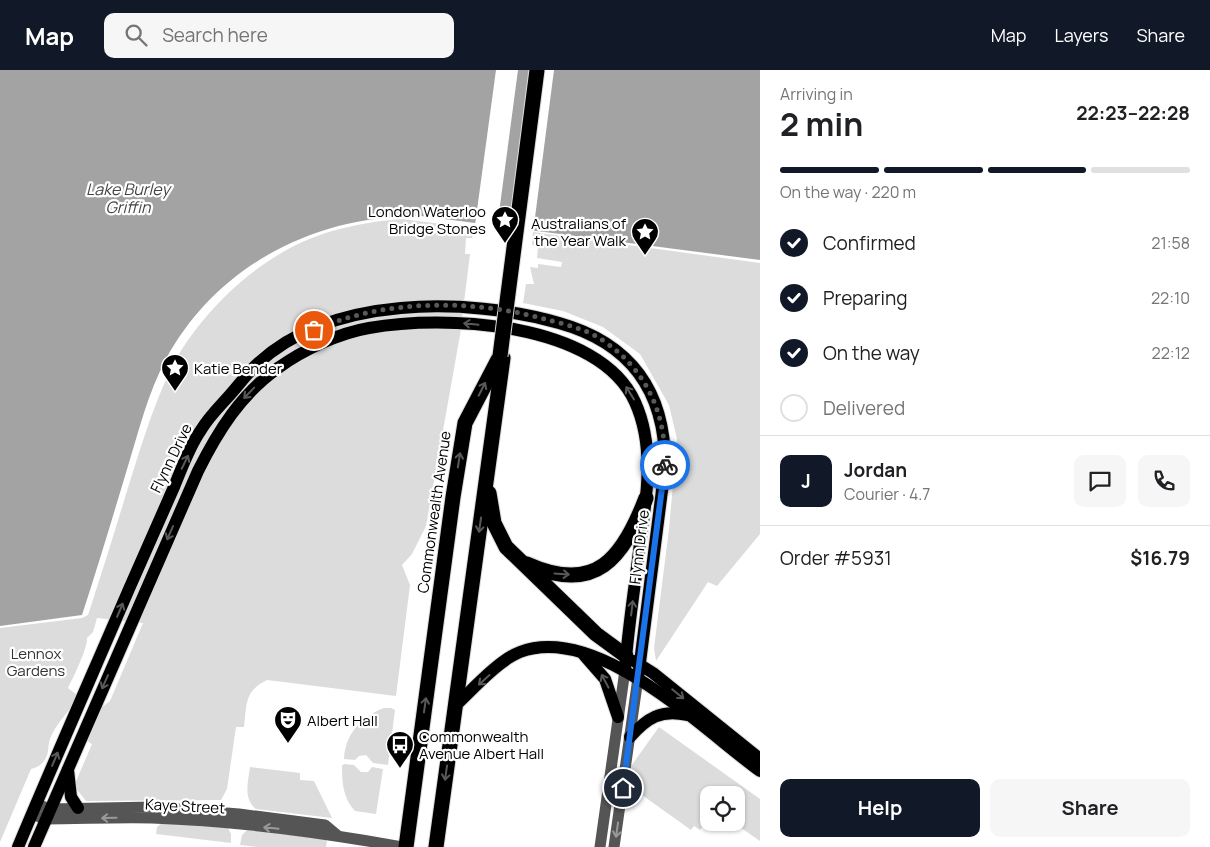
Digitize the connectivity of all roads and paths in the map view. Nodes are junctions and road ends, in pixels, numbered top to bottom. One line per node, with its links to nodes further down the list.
1 (537, 70): 3 (highway, Commonwealth Avenue, bridge)
2 (542, 70): 3 (highway, Commonwealth Avenue)
3 (502, 356): 4 (highway, Commonwealth Avenue); 24 (highway, Commonwealth Avenue, one-way to 3)
4 (486, 477): 6 (highway); 11 (highway, Commonwealth Avenue, one-way to 11)
5 (646, 498): 6 (highway, one-way to 5); 8 (main road, Flynn Drive, one-way to 5); 16 (main road, Flynn Drive, one-way to 16)
6 (517, 558): 8 (highway)
7 (581, 652): 8 (main road); 11 (main road, one-way to 11); 13 (main road, one-way to 7)
8 (625, 663): 9 (main road); 10 (main road); 13 (street)
9 (640, 665): 10 (main road, Flynn Drive); 15 (main road, one-way to 15); 19 (main road, Flynn Drive, one-way to 9)
10 (638, 678): 12 (main road); 14 (street)
11 (456, 704): 25 (highway, Commonwealth Avenue, one-way to 25)
12 (687, 715): 14 (main road); 17 (main road)
13 (618, 717): 26 (street)
14 (630, 737): 27 (street, one-way to 27)
15 (760, 759)
16 (68, 767): 18 (main road); 20 (main road, Flynn Drive)
17 (760, 771)
18 (78, 808): 20 (street, Kaye Street); 21 (street, Kaye Street)
19 (34, 809): 20 (street, Kaye Street); 22 (main road, Flynn Drive)
20 (48, 814): 21 (street, Kaye Street, one-way to 20); 23 (main road, Flynn Drive)
21 (336, 841): 24 (street, Kaye Street)
22 (18, 847)
23 (34, 847)
24 (404, 847)
25 (436, 847)
26 (600, 847)
27 (614, 847)

